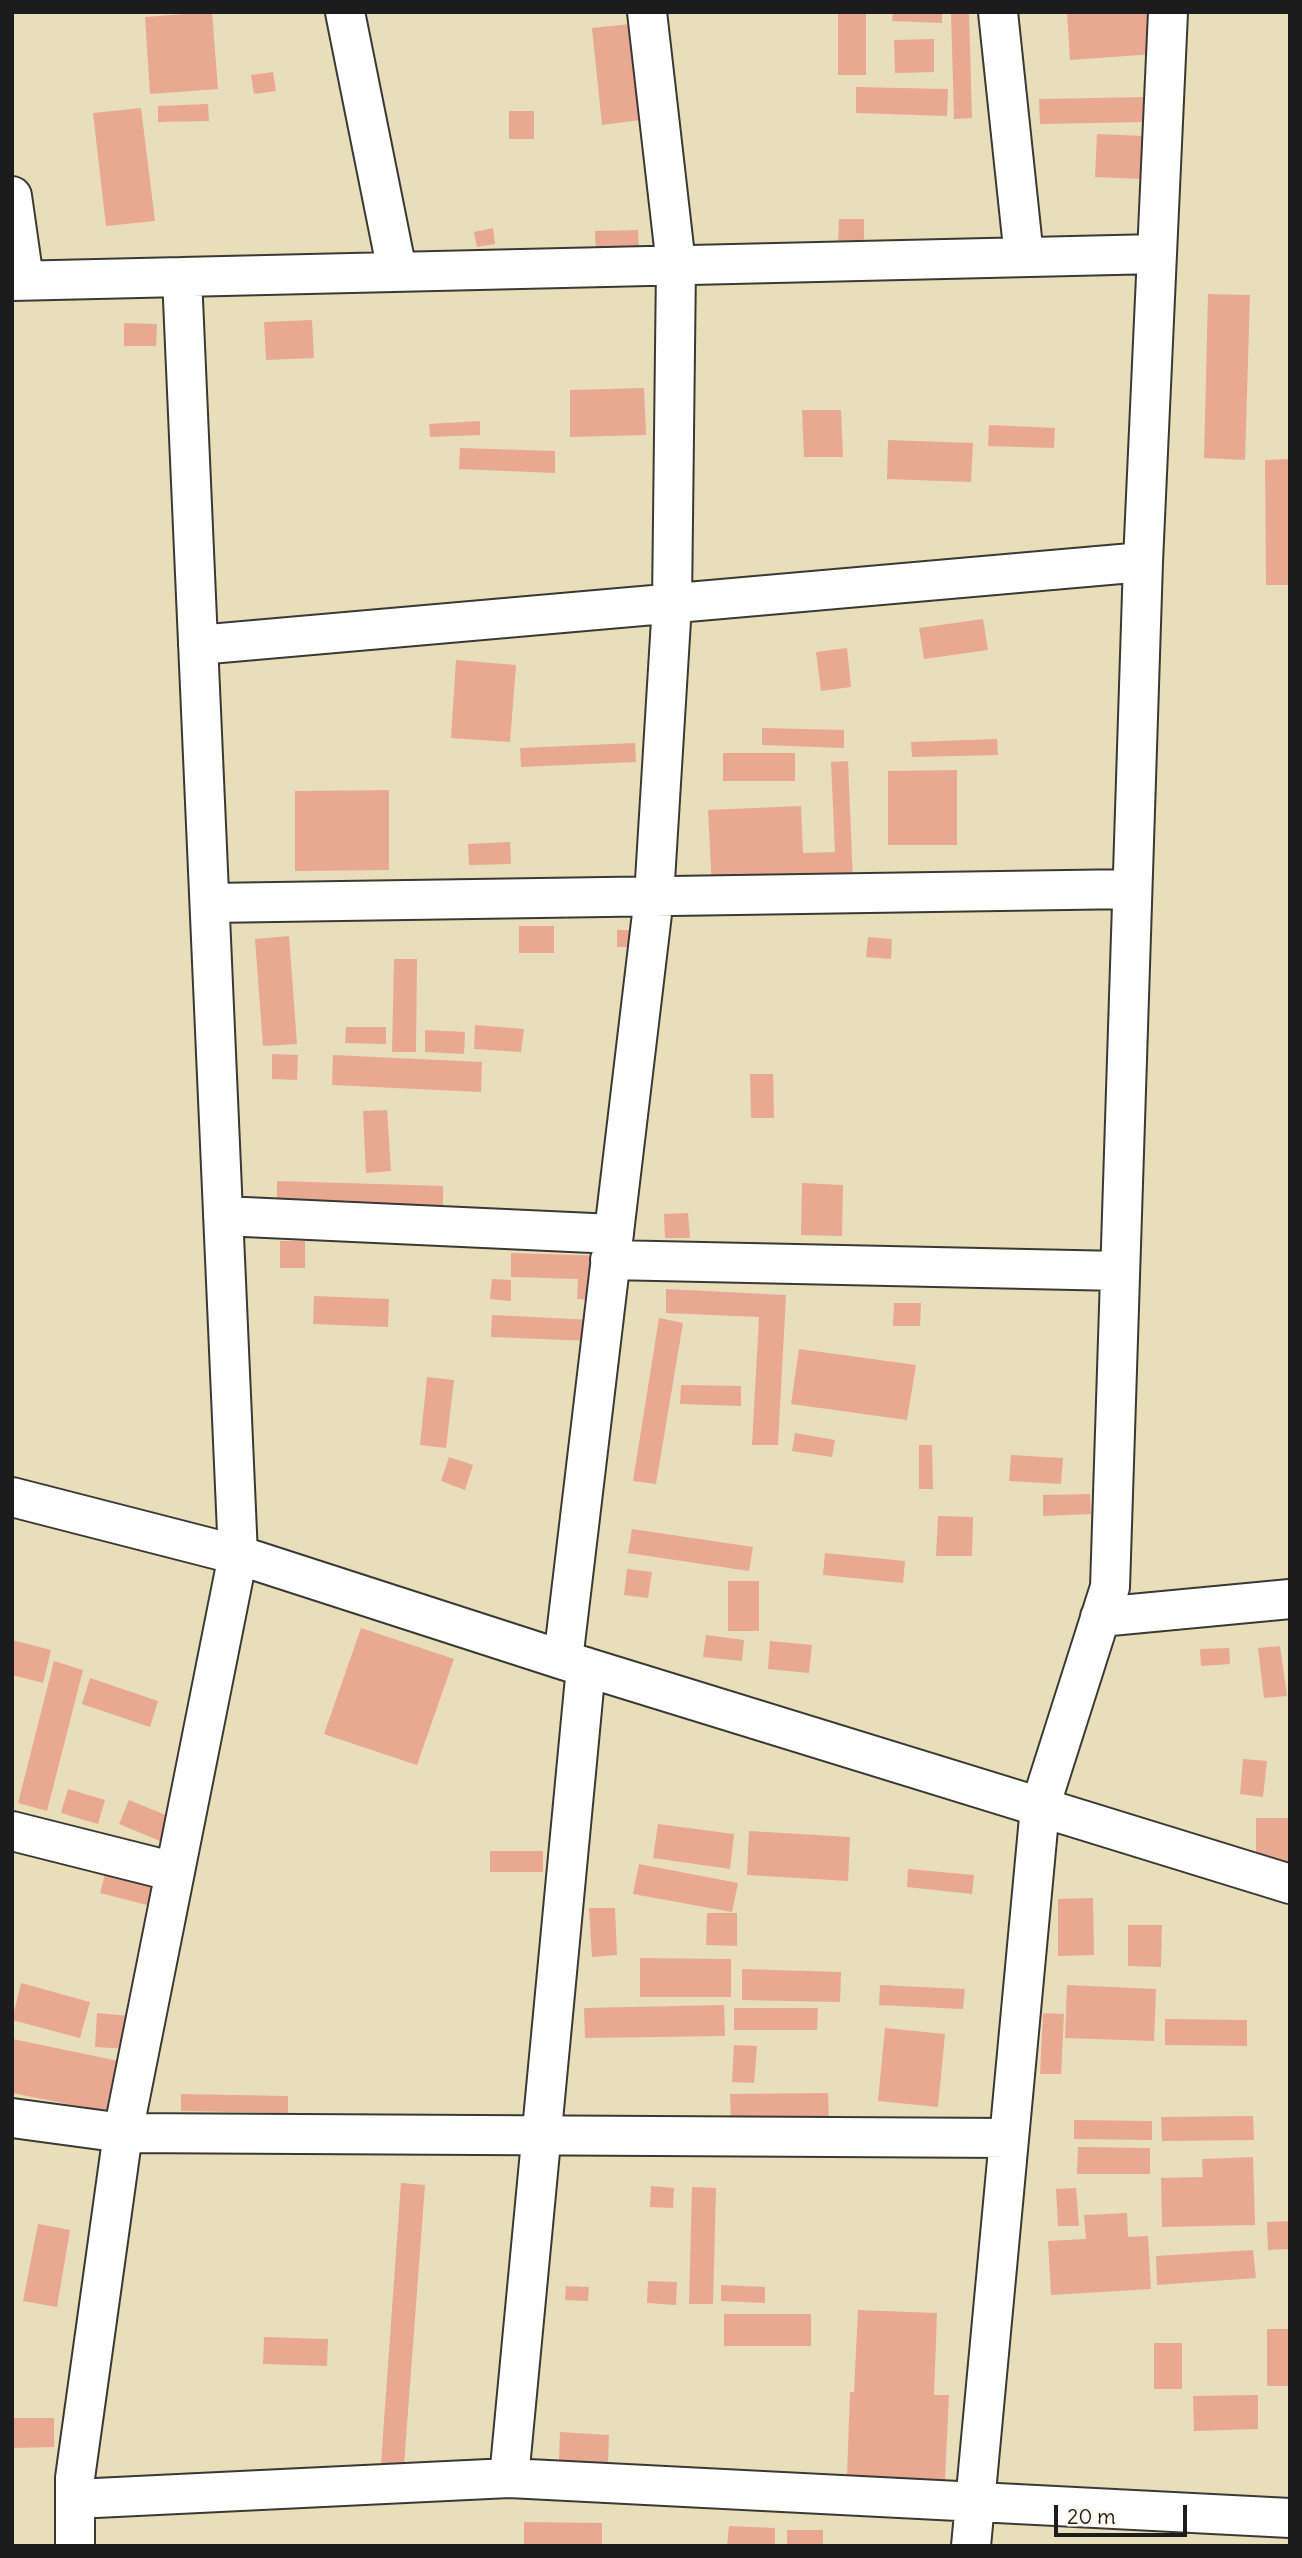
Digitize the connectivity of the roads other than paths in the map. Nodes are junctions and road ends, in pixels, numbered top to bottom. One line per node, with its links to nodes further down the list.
1 (345, 12): 9 (street)
2 (647, 12): 8 (street)
3 (998, 12): 7 (street)
4 (1168, 12): 6 (street)
5 (12, 196): 11 (street)
6 (1157, 254): 7 (street); 12 (street)
7 (1024, 257): 8 (street)
8 (676, 265): 9 (street); 13 (street)
9 (397, 271): 10 (street)
10 (182, 277): 11 (street); 14 (street)
11 (18, 280)
12 (1143, 562): 13 (street); 15 (street)
13 (671, 604): 14 (street); 16 (street)
14 (198, 645): 17 (street)
15 (1132, 889): 16 (street); 20 (street)
16 (654, 897): 17 (street); 19 (street)
17 (210, 903): 18 (street)
18 (223, 1216): 19 (street); 22 (street)
19 (612, 1247): 20 (street); 25 (street)
20 (1120, 1271): 24 (street)
21 (12, 1497): 22 (street)
22 (238, 1555): 25 (street); 28 (street)
23 (1290, 1599): 24 (street)
24 (1100, 1617): 26 (street)
25 (575, 1664): 26 (street); 32 (street)
26 (1040, 1807): 29 (street); 33 (street)
27 (12, 1831): 28 (street)
28 (175, 1872): 31 (street)
29 (1290, 1884)
30 (12, 2118): 31 (street)
31 (123, 2133): 32 (street); 35 (street)
32 (542, 2135): 33 (street); 34 (street)
33 (1009, 2138): 36 (street)
34 (509, 2479): 35 (street); 36 (street)
35 (75, 2499): 38 (street)
36 (975, 2502): 37 (street); 39 (street)
37 (1290, 2518)
38 (75, 2546)
39 (971, 2546)

